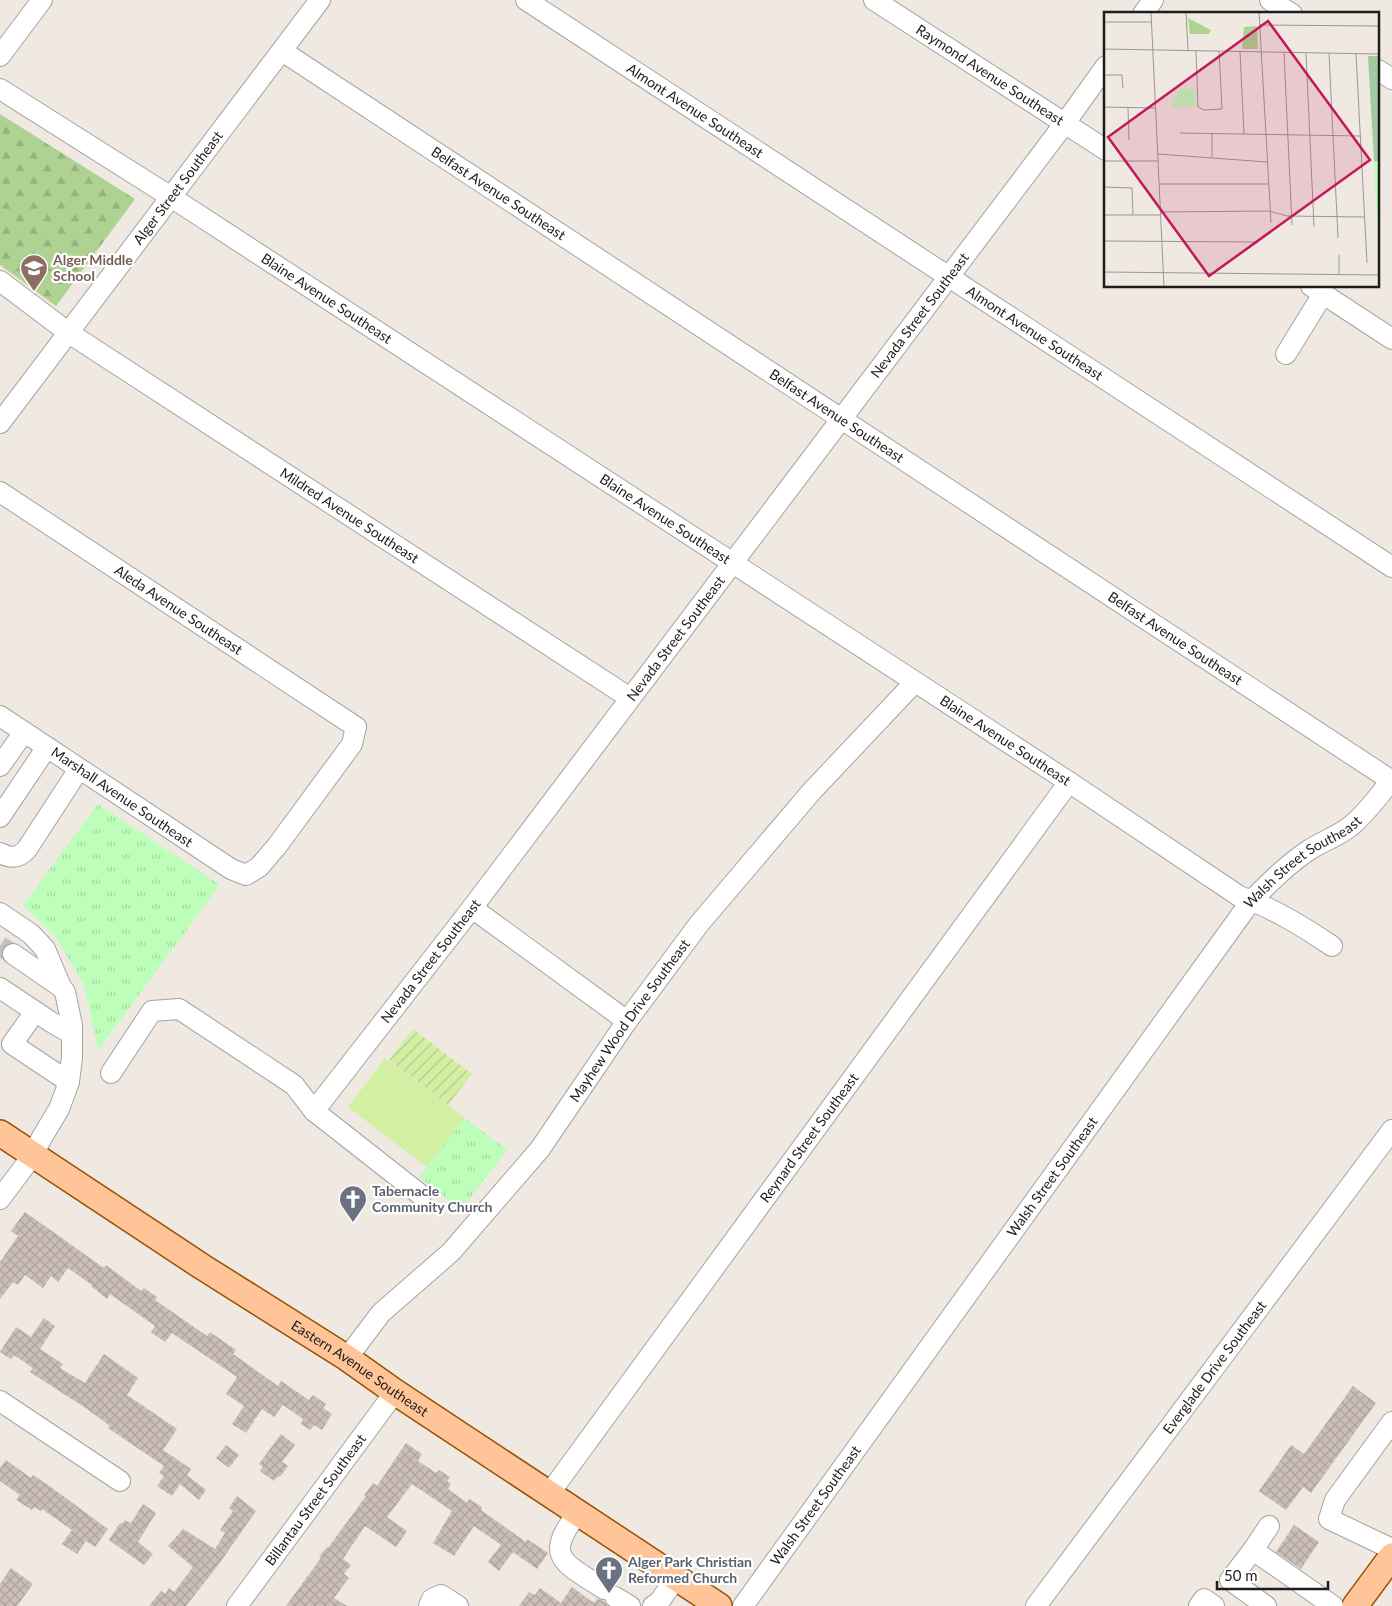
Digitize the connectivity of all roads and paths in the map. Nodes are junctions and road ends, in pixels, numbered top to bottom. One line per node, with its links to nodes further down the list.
1 (42, 0): 10 (street)
2 (320, 0): 9 (street, Alger Street Southeast)
3 (526, 0): 18 (street, Almont Avenue Southeast)
4 (874, 0): 15 (street, Raymond Avenue Southeast)
5 (1153, 0): 7 (street)
6 (1270, 0): 8 (street)
7 (1144, 12)
8 (1289, 12)
9 (282, 51): 17 (street, Alger Street Southeast); 24 (street, Belfast Avenue Southeast)
10 (0, 56)
11 (1104, 69): 15 (street, Nevada Street Southeast)
12 (1380, 71): 13 (street)
13 (1392, 79)
14 (0, 89): 17 (street, Blaine Avenue Southeast)
15 (1065, 123): 16 (street, Raymond Avenue Southeast); 18 (street, Nevada Street Southeast)
16 (1104, 149)
17 (171, 198): 21 (street, Alger Street Southeast); 27 (street, Blaine Avenue Southeast)
18 (948, 276): 24 (street, Nevada Street Southeast); 28 (street, Almont Avenue Southeast)
19 (0, 281): 21 (street, Mildred Avenue Southeast)
20 (1317, 290): 22 (street); 23 (street)
21 (69, 333): 25 (street, Alger Street Southeast); 30 (street, Mildred Avenue Southeast)
22 (1392, 339)
23 (1286, 354)
24 (841, 420): 27 (street, Nevada Street Southeast); 36 (street, Belfast Avenue Southeast)
25 (0, 423)
26 (0, 492): 40 (street, Aleda Avenue Southeast)
27 (732, 564): 29 (street, Blaine Avenue Southeast); 30 (street, Nevada Street Southeast)
28 (1392, 567)
29 (915, 682): 37 (street, Blaine Avenue Southeast); 49 (street, Mayhew Wood Drive Southeast)
30 (630, 698): 42 (street, Nevada Street Southeast)
31 (0, 716): 32 (street, Marshall Avenue Southeast)
32 (24, 732): 33 (street, Marshall Avenue Southeast); 34 (street)
33 (47, 747): 35 (street, Marshall Avenue Southeast); 38 (street)
34 (0, 766)
35 (79, 769): 39 (street); 40 (street, Marshall Avenue Southeast)
36 (1392, 780): 41 (street, Walsh Street Southeast)
37 (1069, 782): 41 (street, Blaine Avenue Southeast); 64 (street, Reynard Street Southeast)
38 (0, 817)
39 (0, 853)
40 (246, 875)
41 (1251, 900): 44 (street, Blaine Avenue Southeast); 77 (street, Walsh Street Southeast)
42 (472, 908): 49 (street); 53 (street, Nevada Street Southeast)
43 (0, 913): 46 (street)
44 (1332, 946)
45 (13, 954): 46 (street)
46 (61, 987): 50 (street)
47 (0, 988): 48 (street)
48 (35, 1012): 50 (street); 52 (street)
49 (627, 1021): 59 (street, Mayhew Wood Drive Southeast)
50 (72, 1034): 52 (street)
51 (111, 1073): 53 (street)
52 (69, 1082): 56 (street)
53 (314, 1111): 57 (street)
54 (1392, 1130): 78 (street, Everglade Drive Southeast)
55 (0, 1133): 56 (main road, Eastern Avenue Southeast)
56 (34, 1155): 58 (street); 59 (main road, Eastern Avenue Southeast)
57 (422, 1195)
58 (0, 1199)
59 (346, 1358): 60 (main road, Eastern Avenue Southeast)
60 (395, 1392): 64 (main road, Eastern Avenue Southeast); 72 (street, Billantau Street Southeast)
61 (0, 1401): 63 (street)
62 (1392, 1422): 67 (street)
63 (120, 1481)
64 (549, 1494): 65 (main road, Eastern Avenue Southeast)
65 (578, 1513): 70 (main road, Eastern Avenue Southeast); 71 (street)
66 (1269, 1526): 68 (street)
67 (1392, 1549)
68 (1253, 1550): 81 (street); 82 (street)
69 (1392, 1556): 83 (main road)
70 (676, 1578): 75 (street); 76 (main road, Eastern Avenue Southeast)
71 (617, 1597)
72 (237, 1606)
73 (429, 1606): 74 (street)
74 (458, 1606)
75 (653, 1606)
76 (720, 1606)
77 (743, 1606)
78 (1036, 1606)
79 (1199, 1606): 80 (street)
80 (1214, 1606)
81 (1266, 1606)
82 (1333, 1606)
83 (1355, 1606)

